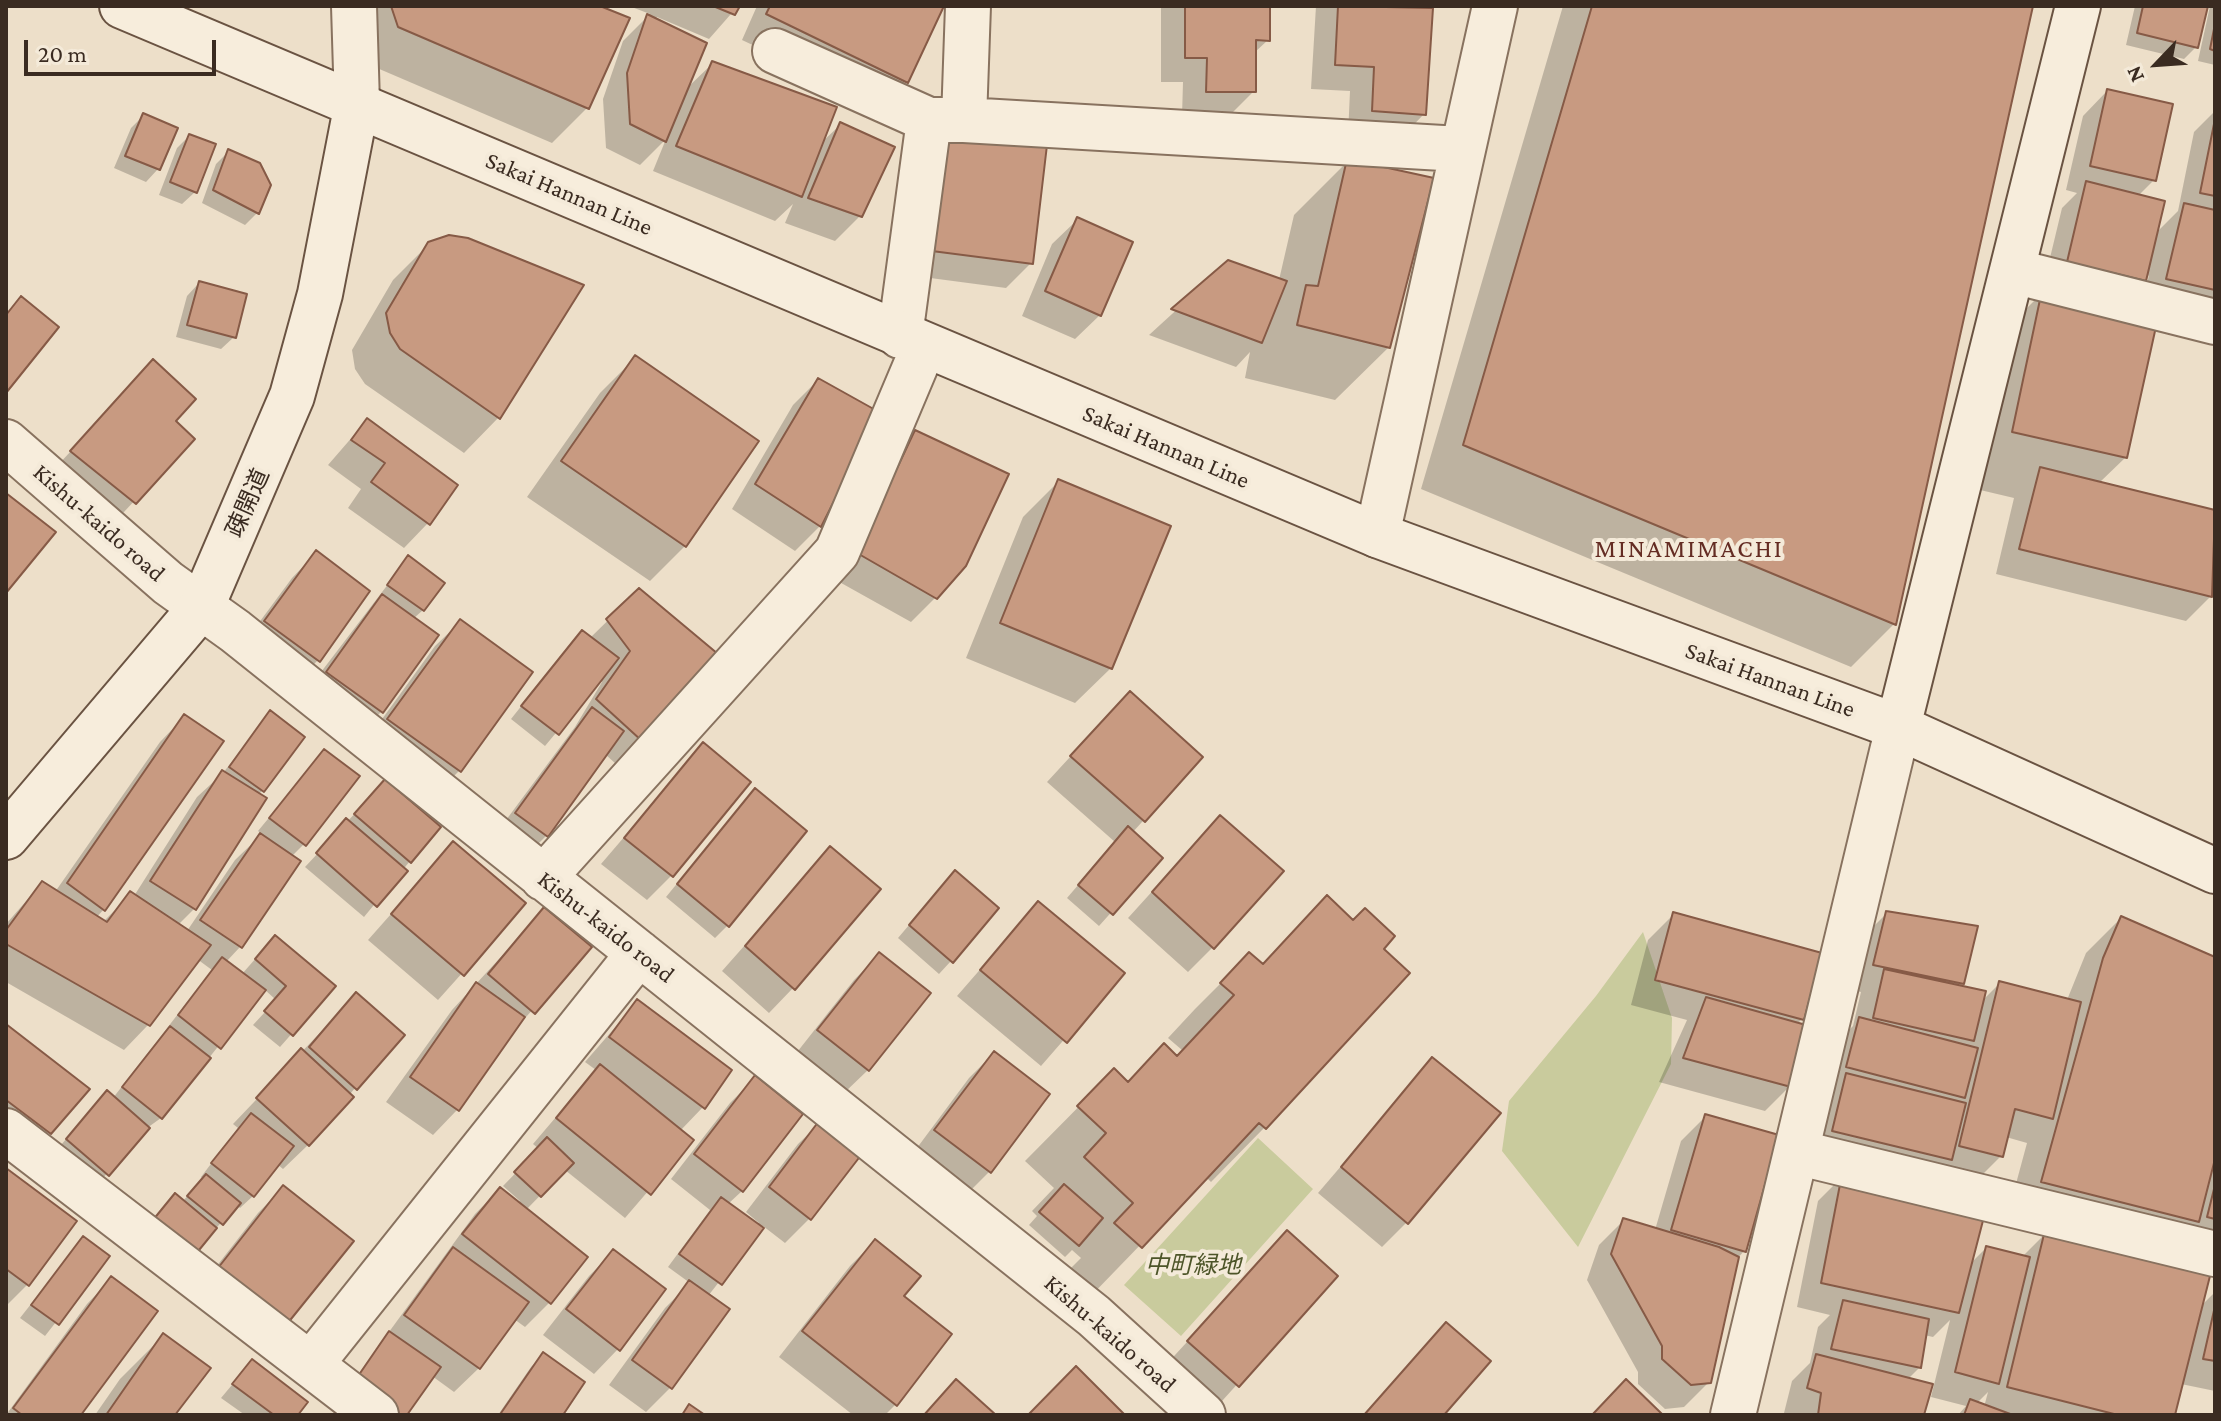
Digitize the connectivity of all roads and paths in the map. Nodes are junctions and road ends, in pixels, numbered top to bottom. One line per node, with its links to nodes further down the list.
1 (122, 6): 7 (street, Sakai Hannan Line)
2 (354, 6): 7 (street, 疎開道)
3 (968, 6): 8 (street)
4 (1495, 6): 9 (street)
5 (2078, 6): 10 (street)
6 (775, 51): 8 (street)
7 (357, 103): 12 (street, Sakai Hannan Line); 15 (street, 疎開道)
8 (947, 120): 9 (street); 12 (street)
9 (1460, 149): 14 (street)
10 (2013, 271): 11 (street); 16 (street)
11 (2215, 322)
12 (912, 341): 14 (street, Sakai Hannan Line); 19 (street)
13 (6, 442): 15 (street, Kishu-kaido road)
14 (1377, 535): 16 (street, Sakai Hannan Line)
15 (202, 606): 17 (street, 疎開道); 19 (street, Kishu-kaido road)
16 (1898, 727): 18 (street, Sakai Hannan Line); 22 (street)
17 (6, 837)
18 (2215, 871)
19 (543, 878): 20 (street, Kishu-kaido road)
20 (639, 953): 24 (street); 25 (street, Kishu-kaido road)
21 (6, 1131): 24 (street)
22 (1796, 1152): 23 (street); 27 (street)
23 (2215, 1254)
24 (311, 1364): 26 (street)
25 (1192, 1412)
26 (376, 1415)
27 (1733, 1415)

